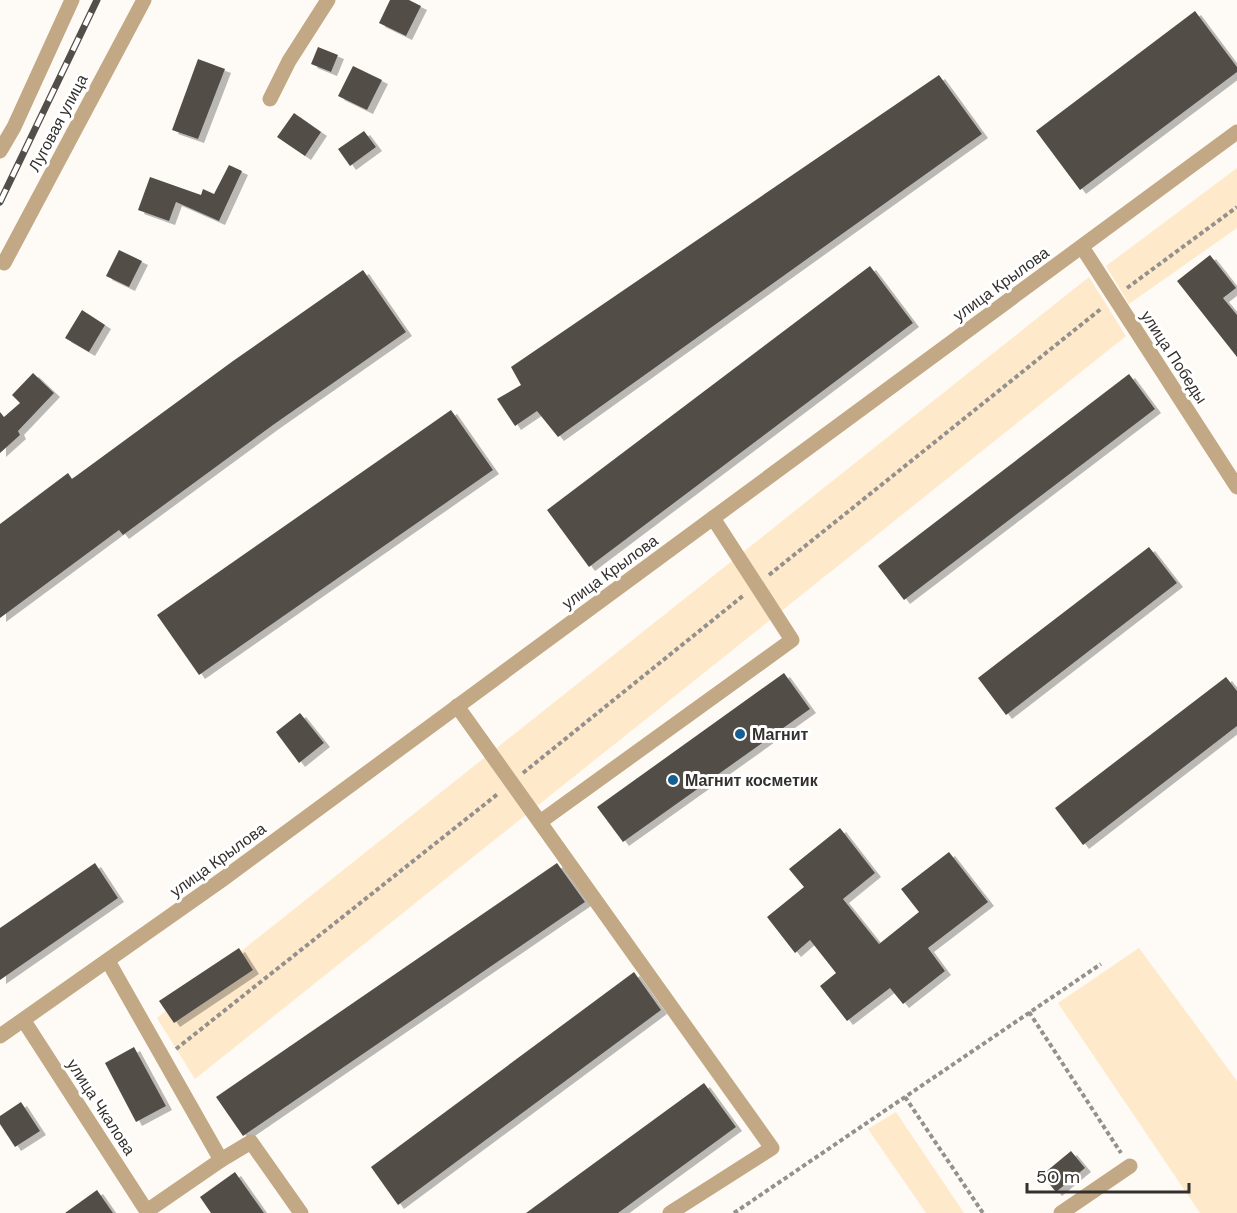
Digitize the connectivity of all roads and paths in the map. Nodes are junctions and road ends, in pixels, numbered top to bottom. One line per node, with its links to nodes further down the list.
1 (72, 0): 6 (street)
2 (144, 0): 9 (street, Луговая улица)
3 (328, 0): 4 (street)
4 (270, 99)
5 (1237, 132): 8 (street, улица Крылова)
6 (0, 152)
7 (1237, 207): 10 (path)
8 (1082, 247): 10 (street, улица Победы); 12 (street, улица Крылова)
9 (4, 263)
10 (1114, 298): 11 (street, улица Победы); 13 (path)
11 (1237, 488)
12 (713, 518): 13 (street); 14 (street, улица Крылова)
13 (757, 585): 15 (path); 16 (street)
14 (458, 706): 15 (street); 17 (street, улица Крылова)
15 (512, 782): 16 (street); 22 (path)
16 (540, 822): 28 (street)
17 (108, 961): 20 (street, улица Крылова); 22 (street)
18 (1101, 964): 19 (path)
19 (1029, 1012): 23 (path); 25 (path)
20 (24, 1022): 21 (street, улица Крылова); 26 (street, улица Чкалова)
21 (0, 1036)
22 (164, 1059): 24 (street)
23 (905, 1097): 29 (path); 30 (path)
24 (221, 1160): 26 (street); 27 (street)
25 (1130, 1166): 31 (street)
26 (148, 1212)
27 (301, 1213)
28 (670, 1213)
29 (734, 1213)
30 (983, 1213)
31 (1061, 1213)

